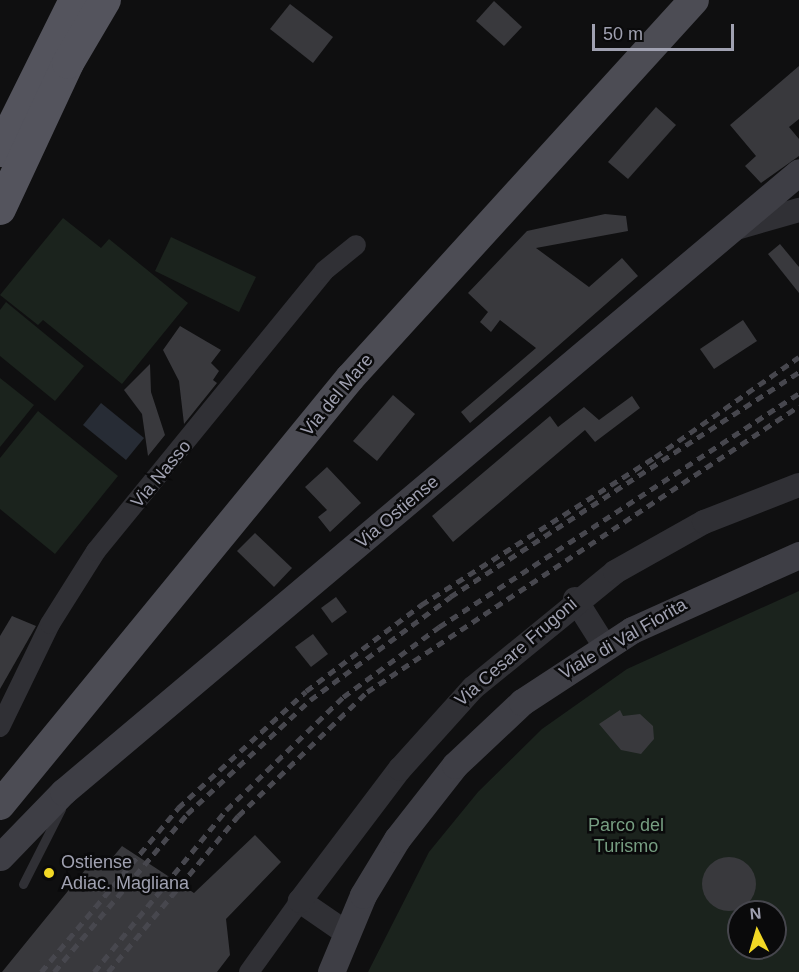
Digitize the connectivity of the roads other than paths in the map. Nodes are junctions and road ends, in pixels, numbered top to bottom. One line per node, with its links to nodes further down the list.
1 (75, 0): 4 (highway)
2 (105, 0): 6 (highway)
3 (694, 0): 16 (main road, Via del Mare)
4 (0, 151)
5 (799, 172): 8 (main road, Via Ostiense)
6 (0, 209)
7 (799, 210): 8 (street)
8 (733, 229): 15 (main road, Via Ostiense)
9 (356, 245): 14 (street, Via Nasso)
10 (799, 485): 12 (street, Via Cesare Frugoni)
11 (799, 555): 13 (main road, Viale di Val Fiorita)
12 (575, 599): 13 (street); 19 (street, Via Cesare Frugoni)
13 (604, 645): 20 (main road, Viale di Val Fiorita)
14 (0, 727)
15 (81, 777): 17 (main road, Via Ostiense); 18 (lane)
16 (0, 805)
17 (0, 858)
18 (23, 884)
19 (300, 901): 20 (street); 21 (street)
20 (345, 932): 22 (main road, Viale di Val Fiorita)
21 (249, 972)
22 (331, 972)

